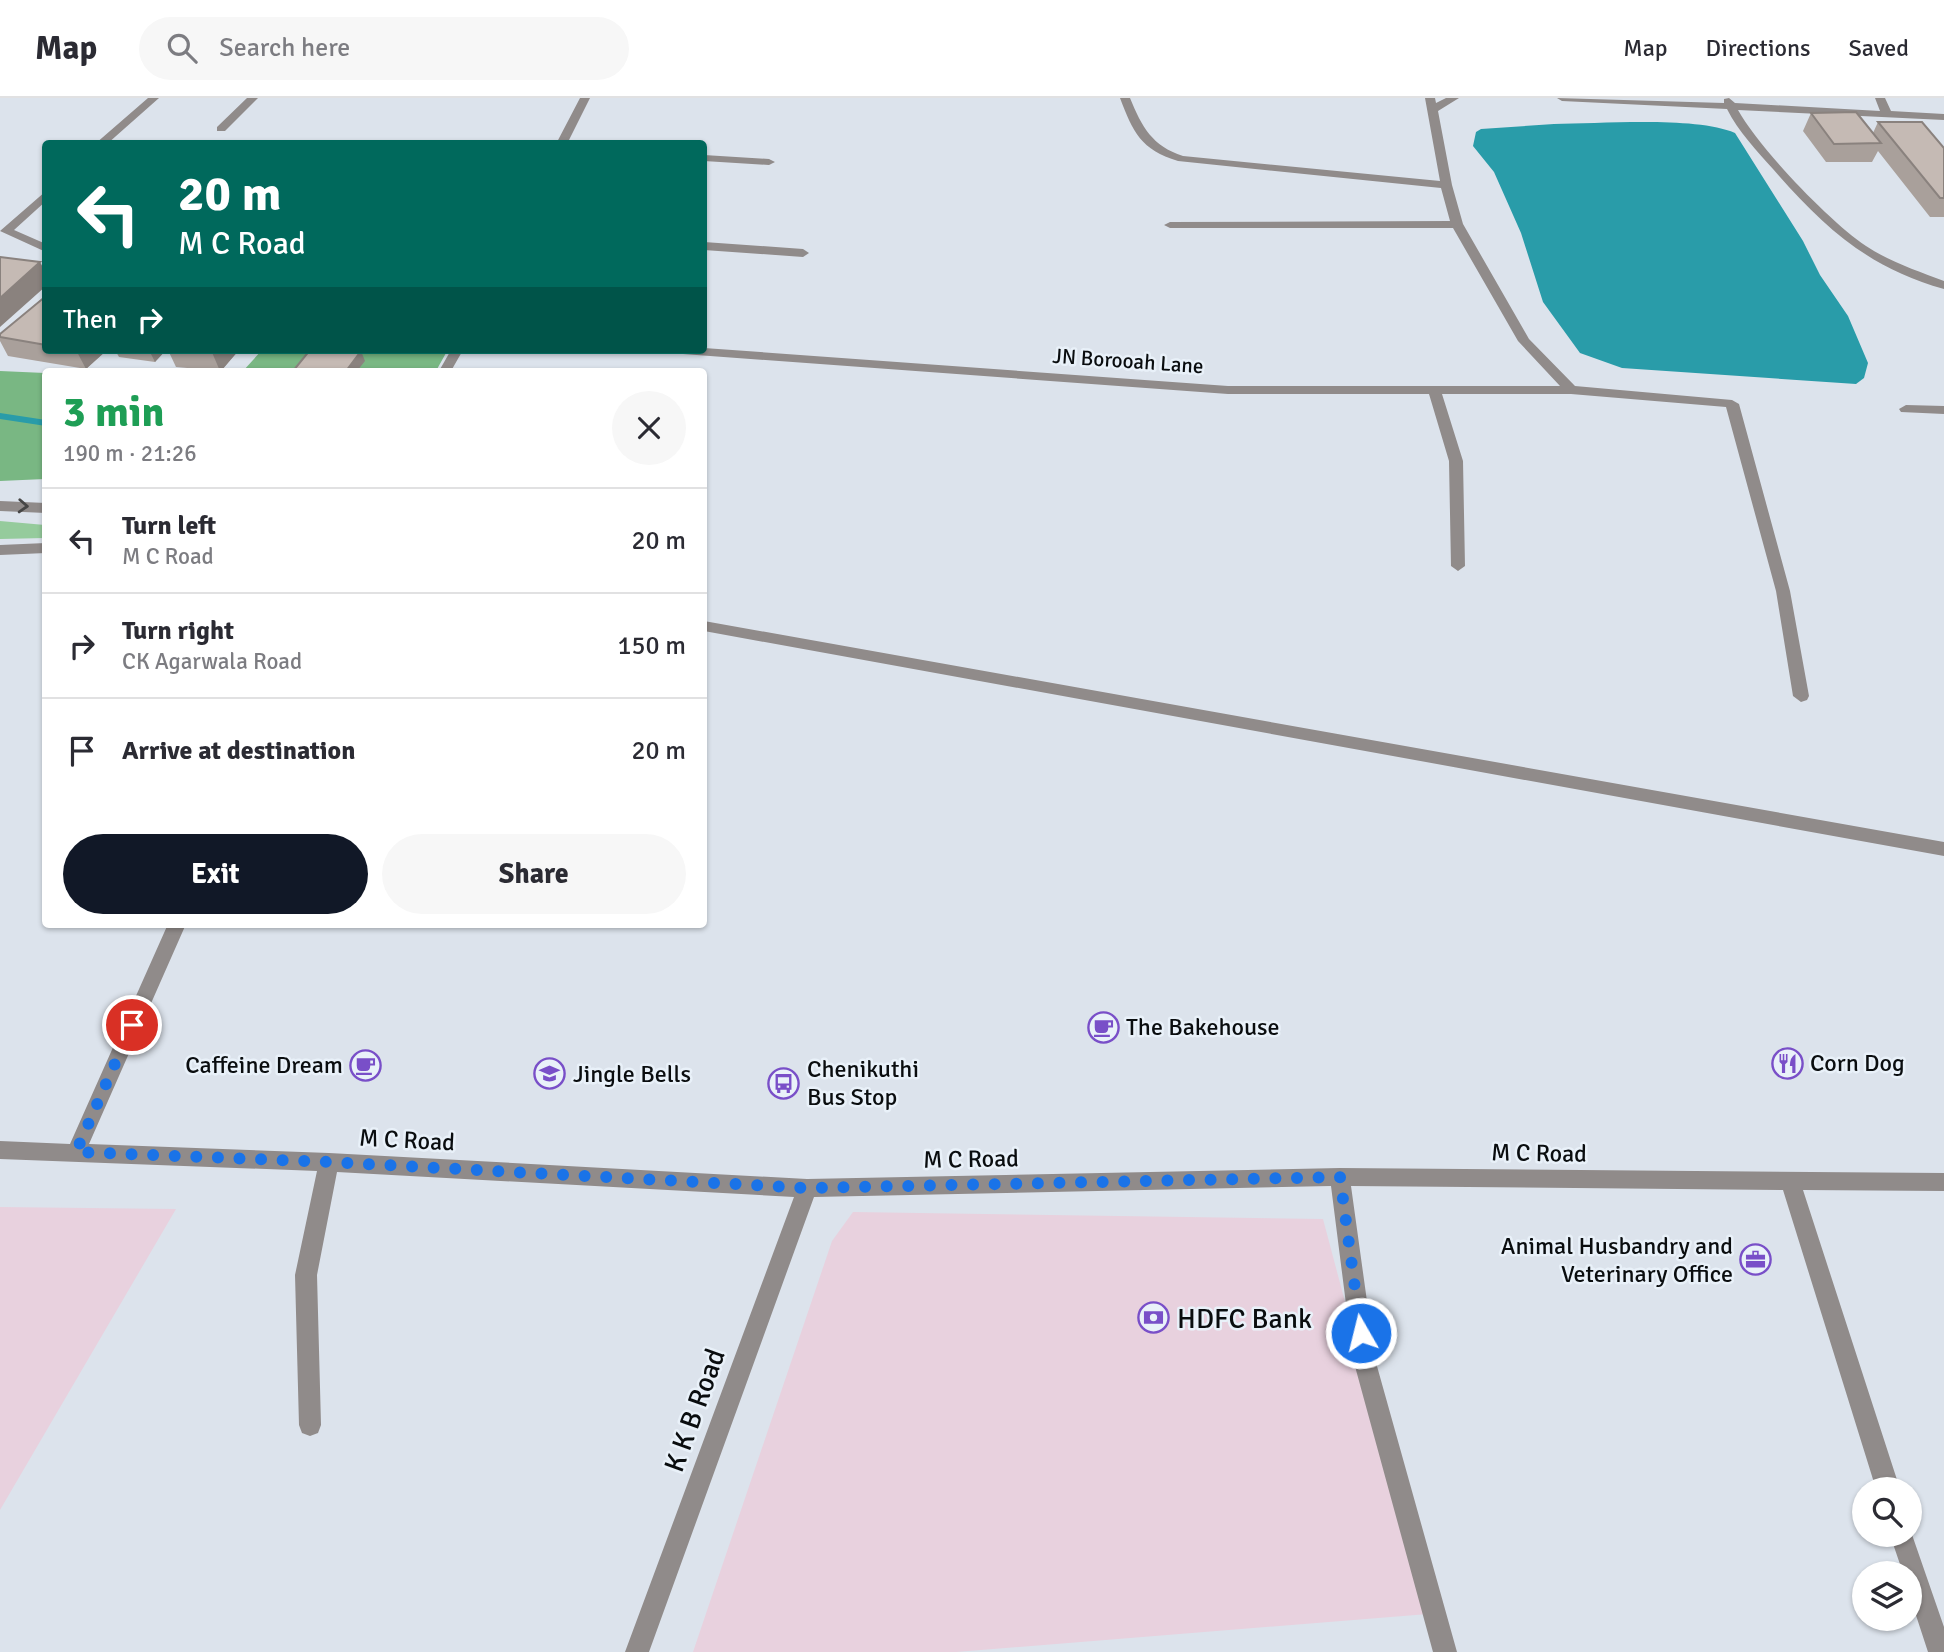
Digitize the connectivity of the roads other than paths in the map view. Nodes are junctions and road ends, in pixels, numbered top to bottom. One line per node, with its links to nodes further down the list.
1 (154, 98): 13 (street)
2 (253, 98): 12 (street)
3 (585, 98): 14 (street)
4 (1125, 98): 17 (street)
5 (1454, 98): 9 (street)
6 (1562, 98): 8 (street)
7 (1880, 98): 10 (street)
8 (1728, 103): 10 (street); 25 (street)
9 (1431, 104): 17 (street)
10 (1887, 114): 11 (street)
11 (1944, 117)
12 (221, 129)
13 (105, 140)
14 (563, 140)
15 (707, 158): 16 (street)
16 (769, 162)
17 (1446, 185): 19 (street)
18 (42, 197): 21 (street)
19 (1457, 224): 20 (street); 28 (street)
20 (1170, 225)
21 (3, 230): 23 (street)
22 (707, 246): 24 (street)
23 (42, 247)
24 (803, 253)
25 (1944, 285)
26 (707, 352): 27 (street, JN Borooah Lane)
27 (1434, 390): 28 (street, JN Borooah Lane); 35 (street)
28 (1571, 390): 37 (street, JN Borooah Lane)
29 (1906, 409): 30 (street)
30 (1944, 411)
31 (0, 506): 32 (street, one-way to 32)
32 (42, 508)
33 (42, 548): 34 (street)
34 (0, 550)
35 (1458, 566)
36 (707, 627): 38 (street)
37 (1801, 696)
38 (1944, 849)
39 (175, 928): 41 (street)
40 (0, 1150): 41 (street, M C Road)
41 (76, 1152): 42 (street, M C Road)
42 (329, 1162): 46 (street, M C Road); 47 (street)
43 (1340, 1177): 44 (street, M C Road); 46 (street, M C Road); 51 (street)
44 (1790, 1181): 45 (street, M C Road); 48 (street)
45 (1944, 1182)
46 (807, 1188): 50 (street, K K B Road)
47 (310, 1425)
48 (1884, 1477)
49 (1906, 1547): 52 (street)
50 (637, 1652)
51 (1445, 1652)
52 (1940, 1652)

